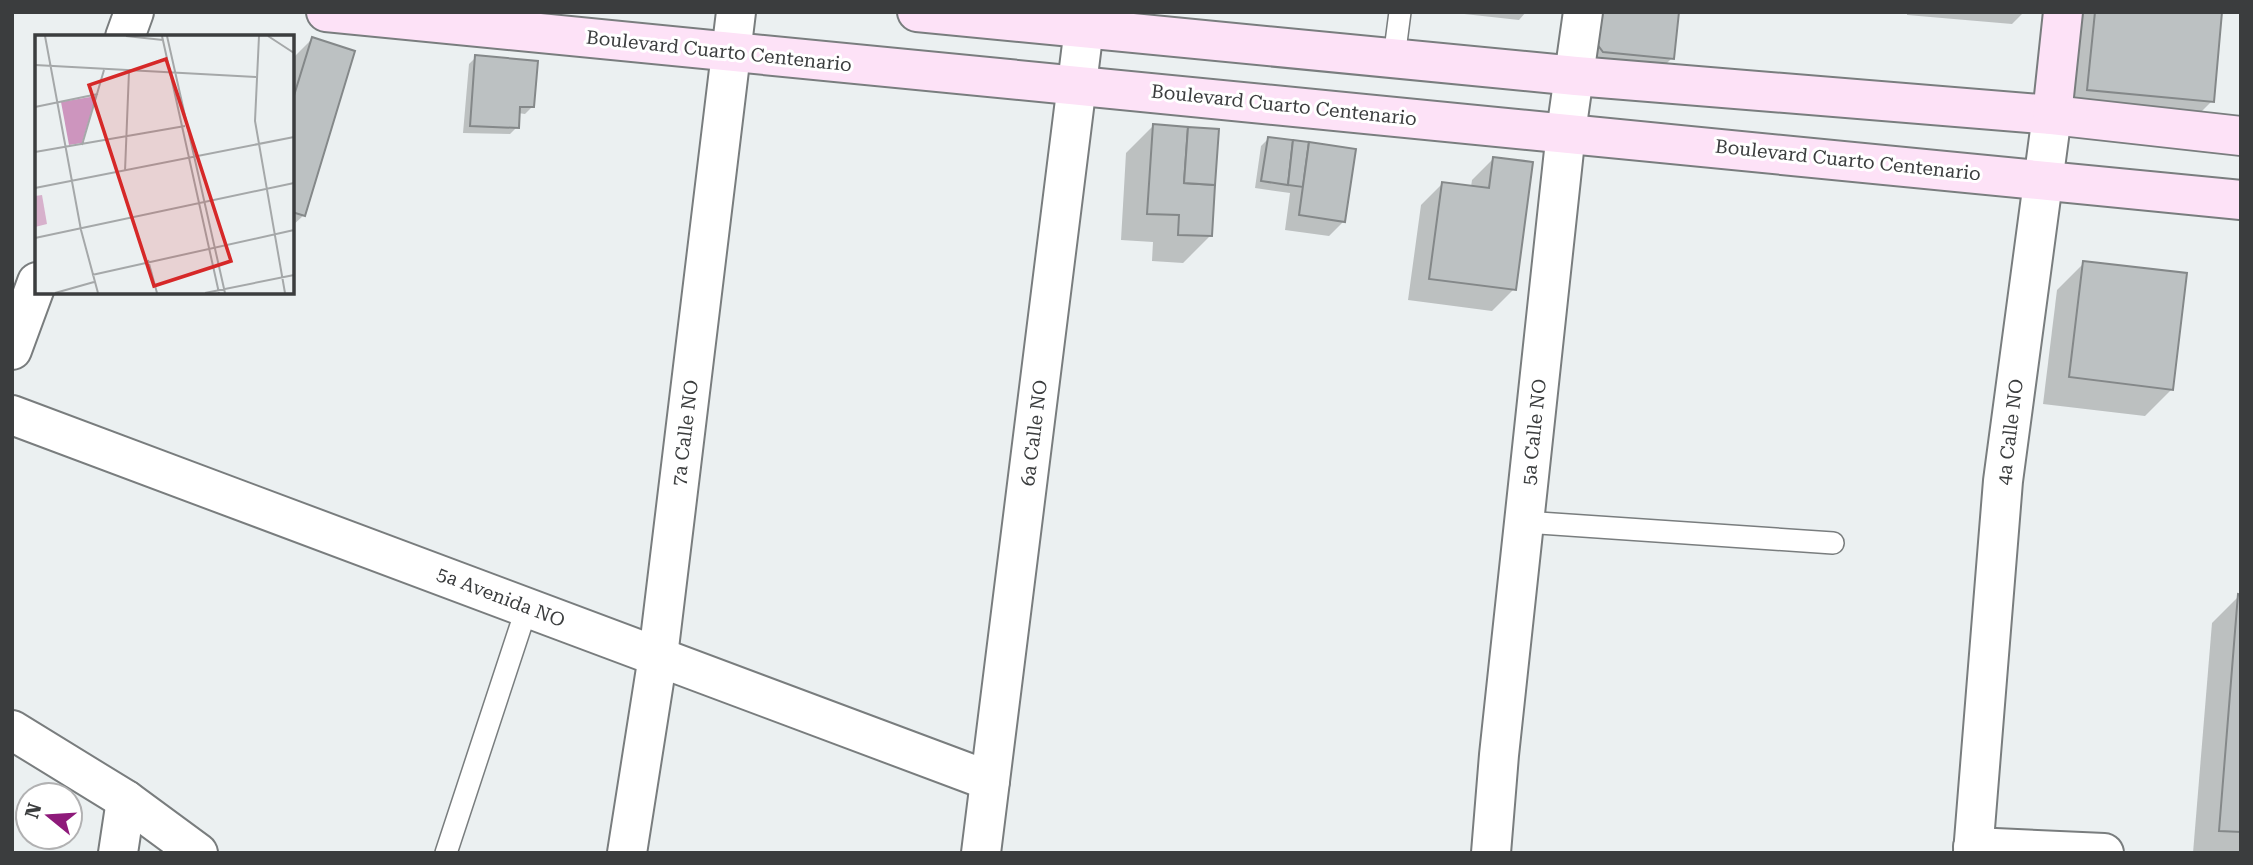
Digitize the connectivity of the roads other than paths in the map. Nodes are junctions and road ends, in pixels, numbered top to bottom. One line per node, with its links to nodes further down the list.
1 (134, 12): 9 (street)
2 (326, 12): 10 (main road, Boulevard Cuarto Centenario)
3 (736, 12): 10 (street, 7a Calle NO)
4 (918, 12): 8 (main road)
5 (1400, 12): 11 (lane)
6 (1583, 12): 12 (street, 5a Calle NO)
7 (2063, 12): 14 (main road, 4a Calle NO)
8 (1085, 21): 11 (main road); 13 (street, 6a Calle NO)
9 (126, 35)
10 (730, 53): 13 (main road, Boulevard Cuarto Centenario); 25 (street, 7a Calle NO)
11 (1394, 58): 12 (main road)
12 (1576, 76): 14 (main road); 15 (street, 5a Calle NO)
13 (1078, 85): 15 (main road, Boulevard Cuarto Centenario); 27 (street, 6a Calle NO)
14 (2052, 115): 16 (main road); 17 (street, 4a Calle NO)
15 (1566, 132): 17 (main road, Boulevard Cuarto Centenario); 22 (street, 5a Calle NO)
16 (2241, 136)
17 (2043, 180): 18 (main road, Boulevard Cuarto Centenario); 29 (street, 4a Calle NO)
18 (2241, 200)
19 (35, 287): 20 (street)
20 (12, 350)
21 (12, 415): 24 (street, 5a Avenida NO)
22 (1524, 522): 23 (lane); 35 (street, 5a Calle NO)
23 (1833, 542)
24 (527, 607): 25 (street, 5a Avenida NO); 32 (lane)
25 (658, 656): 27 (street, 5a Avenida NO); 33 (street, 7a Calle NO)
26 (12, 730): 28 (street)
27 (990, 781): 34 (street, 6a Calle NO)
28 (125, 800): 30 (street); 31 (street)
29 (1973, 850): 36 (street)
30 (118, 853)
31 (198, 853)
32 (446, 853)
33 (626, 853)
34 (981, 853)
35 (1491, 853)
36 (2104, 853)

